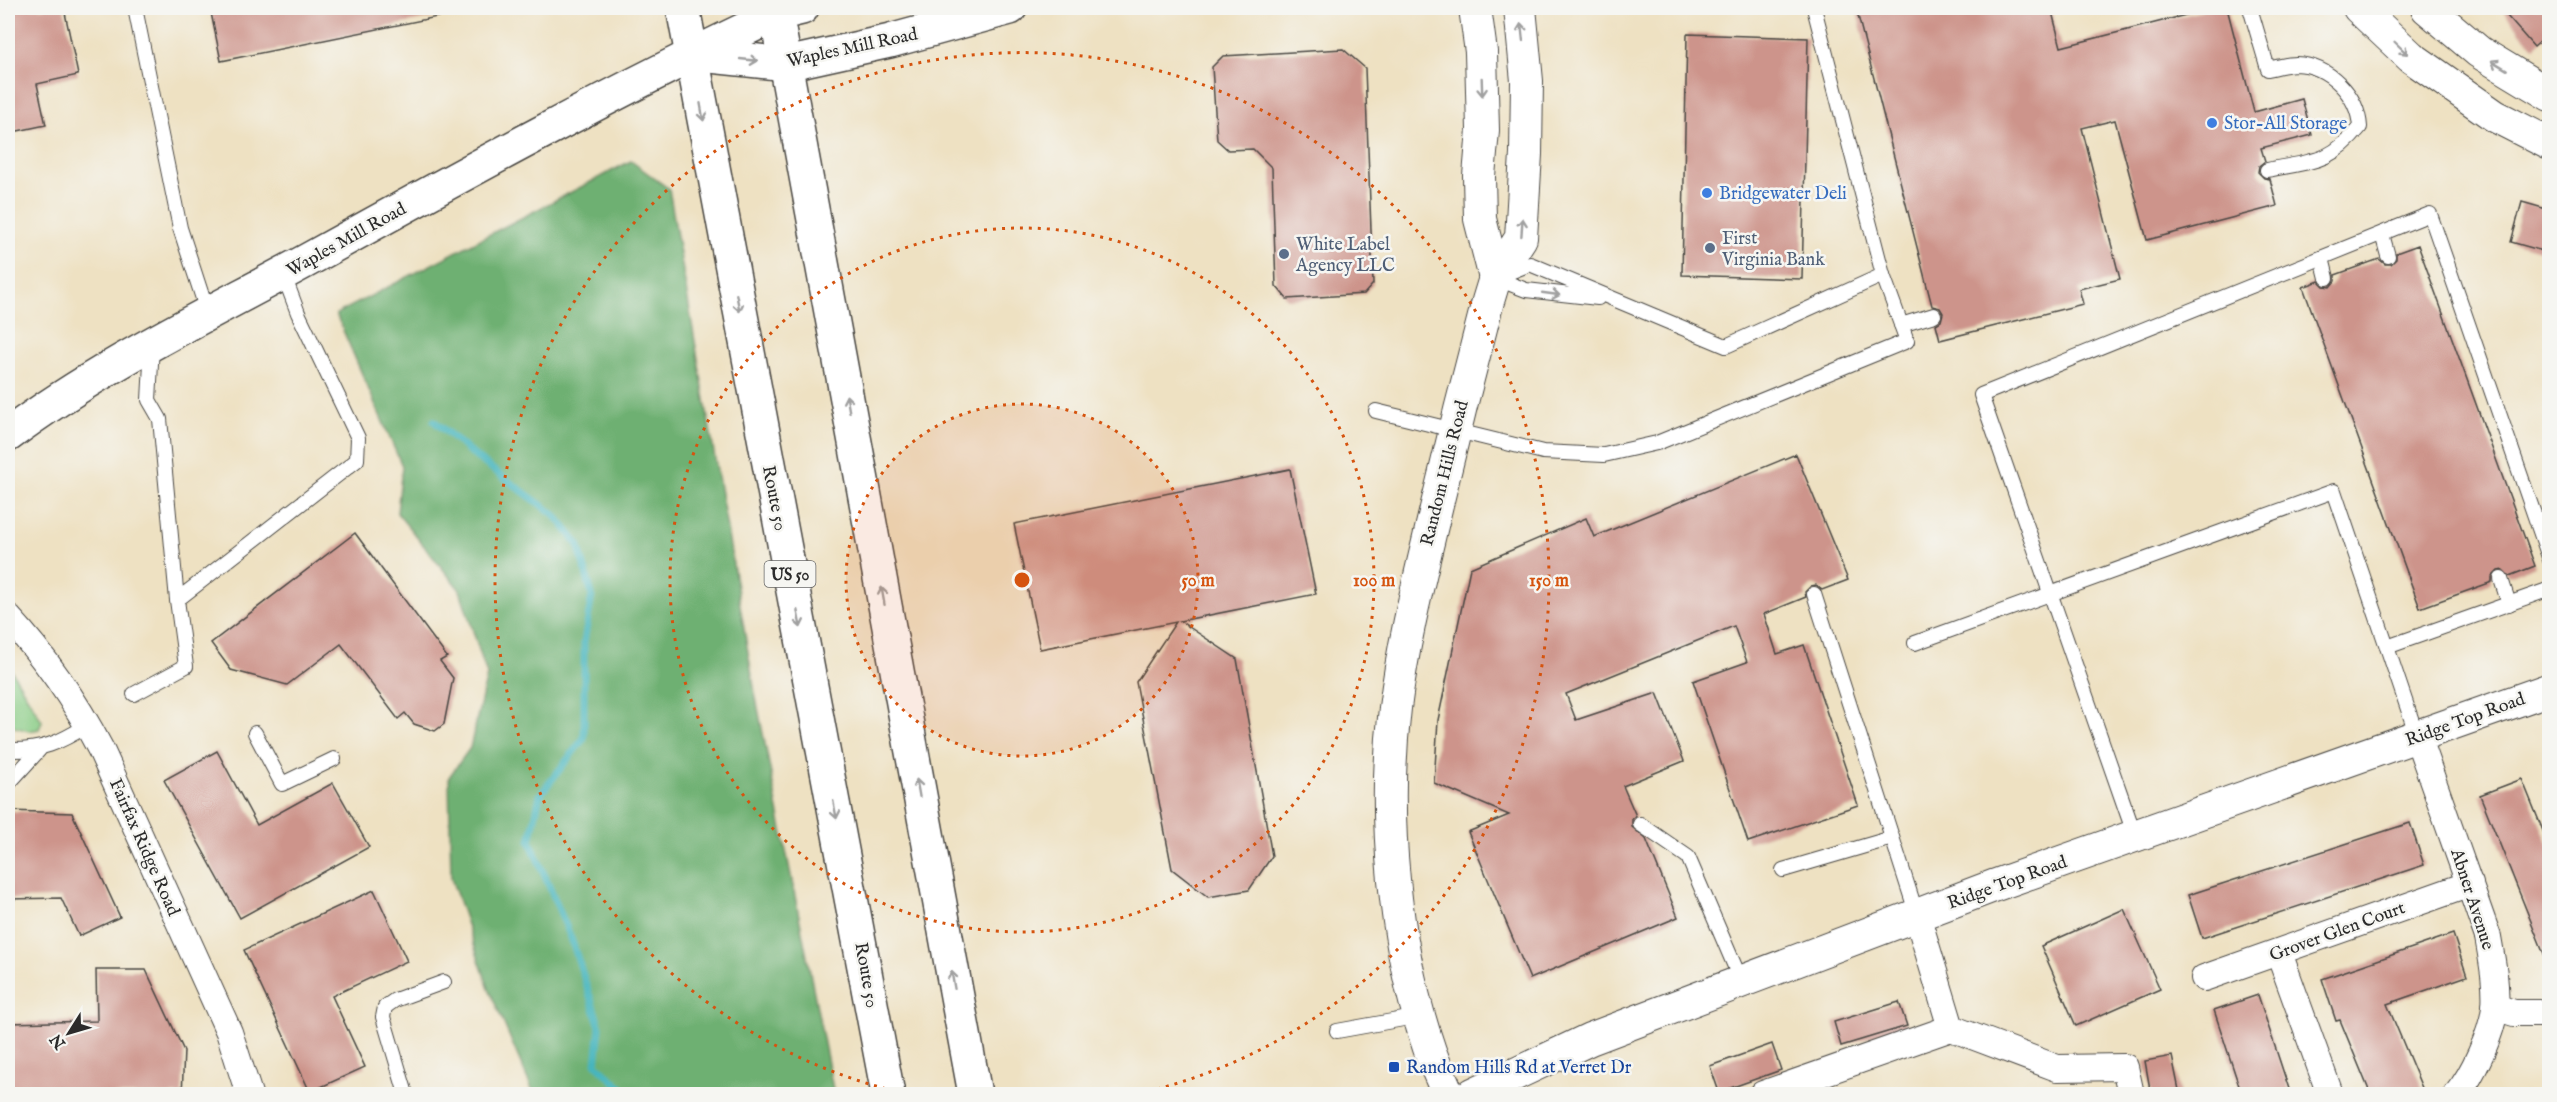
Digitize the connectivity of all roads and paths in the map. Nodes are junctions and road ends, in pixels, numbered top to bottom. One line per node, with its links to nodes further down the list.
1 (135, 8): 24 (lane)
2 (682, 8): 11 (main road, Route 50 / US 50)
3 (1010, 8): 12 (main road, Waples Mill Road)
4 (1475, 8): 21 (street, Random Hills Road, one-way to 21)
5 (1520, 8): 21 (street, Random Hills Road, one-way to 5)
6 (1814, 8): 20 (lane)
7 (2250, 8): 15 (lane)
8 (2359, 8): 14 (street, one-way to 14)
9 (2427, 8): 13 (street, one-way to 9)
10 (785, 10): 11 (main road, Waples Mill Road); 12 (main road)
11 (691, 54): 12 (main road, Waples Mill Road, one-way to 12); 19 (main road, Waples Mill Road); 67 (main road, Route 50 / US 50, one-way to 67)
12 (786, 64): 68 (main road, one-way to 12)
13 (2550, 95)
14 (2550, 144)
15 (2267, 170)
16 (2382, 234): 17 (lane); 18 (lane); 31 (lane)
17 (2388, 256)
18 (2322, 258): 22 (lane); 35 (lane)
19 (283, 273): 24 (main road, Waples Mill Road); 36 (lane)
20 (1883, 275): 23 (lane); 26 (lane)
21 (1495, 278): 23 (lane, one-way to 23); 23 (lane); 29 (street, Random Hills Road)
22 (2327, 278)
23 (1616, 300)
24 (208, 314): 27 (main road, Waples Mill Road)
25 (1934, 315): 26 (lane)
26 (1901, 325): 29 (lane)
27 (152, 345): 30 (main road, Waples Mill Road); 36 (lane)
28 (1376, 411): 29 (lane)
29 (1454, 432): 62 (street, Random Hills Road)
30 (8, 435)
31 (2550, 560)
32 (2501, 579): 37 (lane)
33 (2550, 589): 37 (lane)
34 (1814, 594): 52 (lane)
35 (2050, 594): 39 (lane); 40 (lane); 51 (lane)
36 (177, 600): 42 (lane)
37 (2509, 604): 40 (lane)
38 (8, 617): 43 (street, Fairfax Ridge Road)
39 (1916, 643)
40 (2387, 646): 45 (lane)
41 (2550, 689): 45 (street, Ridge Top Road)
42 (134, 694)
43 (88, 725): 47 (lane); 65 (street, Fairfax Ridge Road)
44 (255, 733): 48 (lane)
45 (2417, 736): 51 (street, Ridge Top Road); 54 (street, Abner Avenue)
46 (8, 750): 47 (lane)
47 (39, 750): 49 (lane)
48 (334, 759)
49 (8, 784)
50 (1640, 824): 59 (lane)
51 (2135, 836): 55 (street, Ridge Top Road)
52 (1892, 838): 53 (lane); 55 (lane)
53 (1783, 870)
54 (2470, 884): 56 (street, Grover Glen Court); 60 (street, Abner Avenue)
55 (1917, 915): 59 (street, Ridge Top Road); 63 (street)
56 (2279, 952): 57 (street, Grover Glen Court); 73 (street)
57 (2204, 978)
58 (444, 982): 66 (lane)
59 (1742, 983): 70 (street, Ridge Top Road)
60 (2495, 1007): 61 (street); 74 (street, Abner Avenue)
61 (2550, 1013)
62 (1420, 1016): 64 (lane); 69 (street, Random Hills Road)
63 (1952, 1028): 71 (street); 72 (street)
64 (1337, 1030)
65 (249, 1095)
66 (406, 1095)
67 (888, 1095)
68 (975, 1095)
69 (1448, 1095)
70 (1473, 1095)
71 (1762, 1095)
72 (2131, 1095)
73 (2330, 1095)
74 (2457, 1095)

